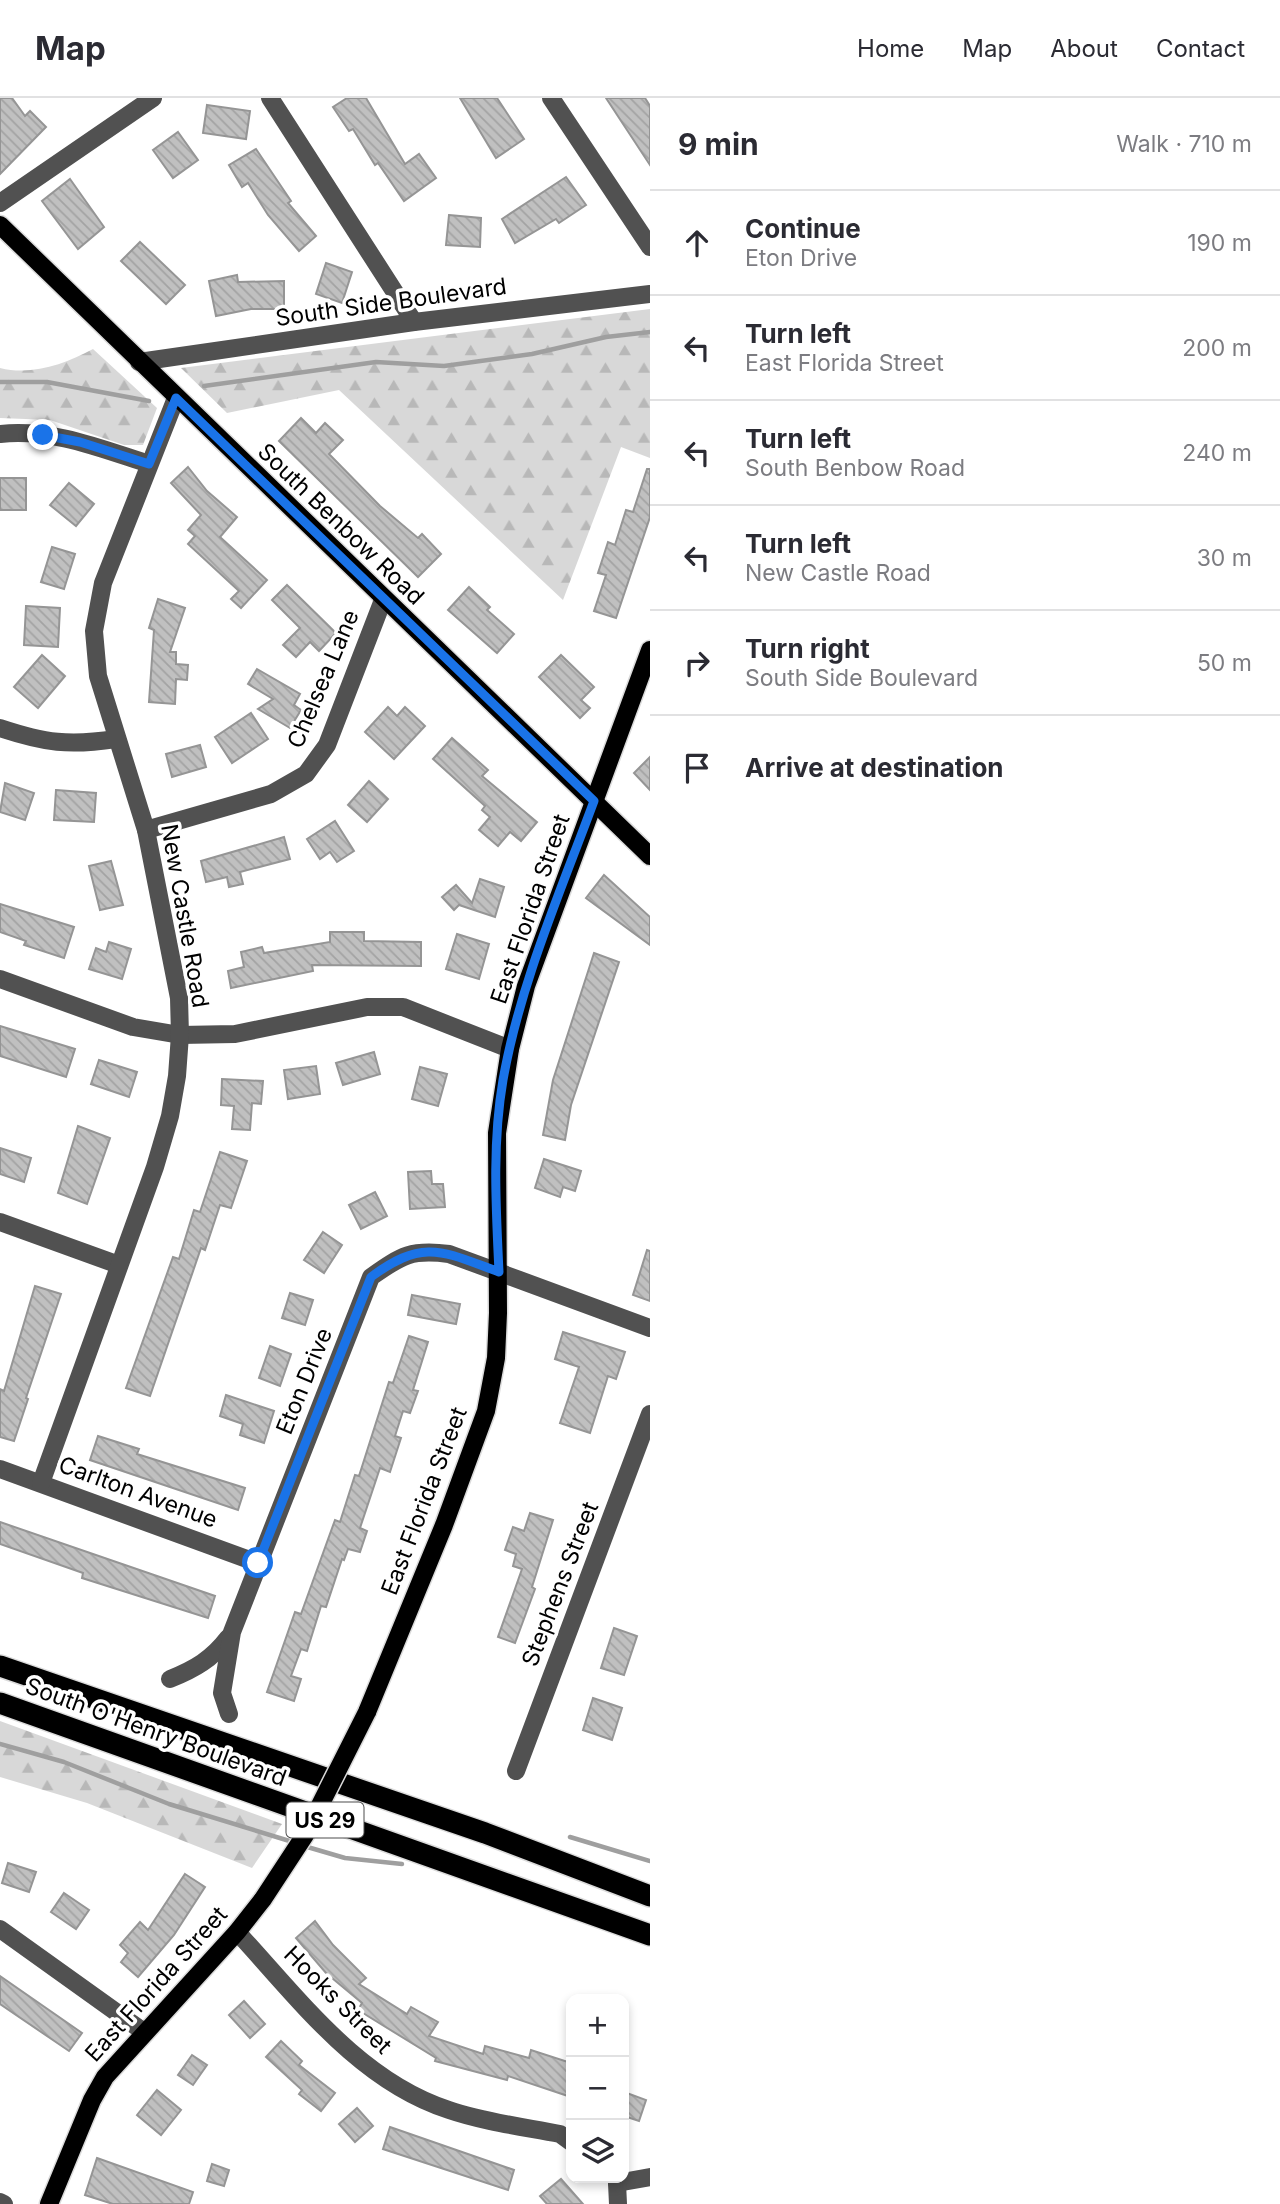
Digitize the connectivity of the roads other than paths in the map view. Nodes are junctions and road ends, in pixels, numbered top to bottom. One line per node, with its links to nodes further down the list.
1 (153, 98): 4 (street)
2 (270, 98): 8 (street)
3 (551, 98): 6 (street)
4 (0, 203)
5 (0, 225): 9 (main road, South Benbow Road)
6 (650, 247)
7 (650, 294): 8 (street, South Side Boulevard)
8 (414, 322): 9 (street, South Side Boulevard)
9 (139, 362): 10 (main road, South Benbow Road)
10 (176, 398): 12 (street, New Castle Road); 13 (main road, South Benbow Road)
11 (0, 434): 12 (street)
12 (149, 464): 16 (street, New Castle Road)
13 (383, 600): 17 (main road, South Benbow Road); 18 (street, Chelsea Lane)
14 (650, 650): 17 (main road, East Florida Street)
15 (0, 728): 16 (street)
16 (116, 739): 18 (street, New Castle Road)
17 (594, 801): 19 (main road, South Benbow Road); 22 (main road, East Florida Street)
18 (146, 830): 21 (street, New Castle Road)
19 (650, 856)
20 (0, 979): 21 (street)
21 (180, 1035): 22 (street); 24 (street, New Castle Road)
22 (510, 1049): 25 (main road, East Florida Street)
23 (0, 1222): 24 (street)
24 (119, 1265): 29 (street, New Castle Road)
25 (499, 1272): 26 (street, Eton Drive); 30 (street, Eton Drive); 39 (main road, East Florida Street, bridge)
26 (650, 1328)
27 (650, 1415): 36 (street, Stephens Street)
28 (0, 1469): 29 (street, Carlton Avenue)
29 (41, 1483): 30 (street, Carlton Avenue)
30 (258, 1563): 31 (street, Eton Drive)
31 (232, 1632): 33 (street, Eton Drive); 35 (street, Eton Drive)
32 (0, 1666): 37 (highway, South O'Henry Boulevard / US 29)
33 (170, 1679)
34 (0, 1703): 40 (highway, South O'Henry Boulevard / US 29)
35 (229, 1714)
36 (516, 1770)
37 (650, 1896)
38 (0, 1929): 41 (street)
39 (237, 1932): 41 (main road, East Florida Street); 42 (street, Hooks Street)
40 (650, 1935)
41 (144, 2032): 46 (main road, East Florida Street)
42 (566, 2138)
43 (650, 2177): 44 (street)
44 (629, 2179)
45 (615, 2183): 47 (street)
46 (50, 2204)
47 (618, 2204)

